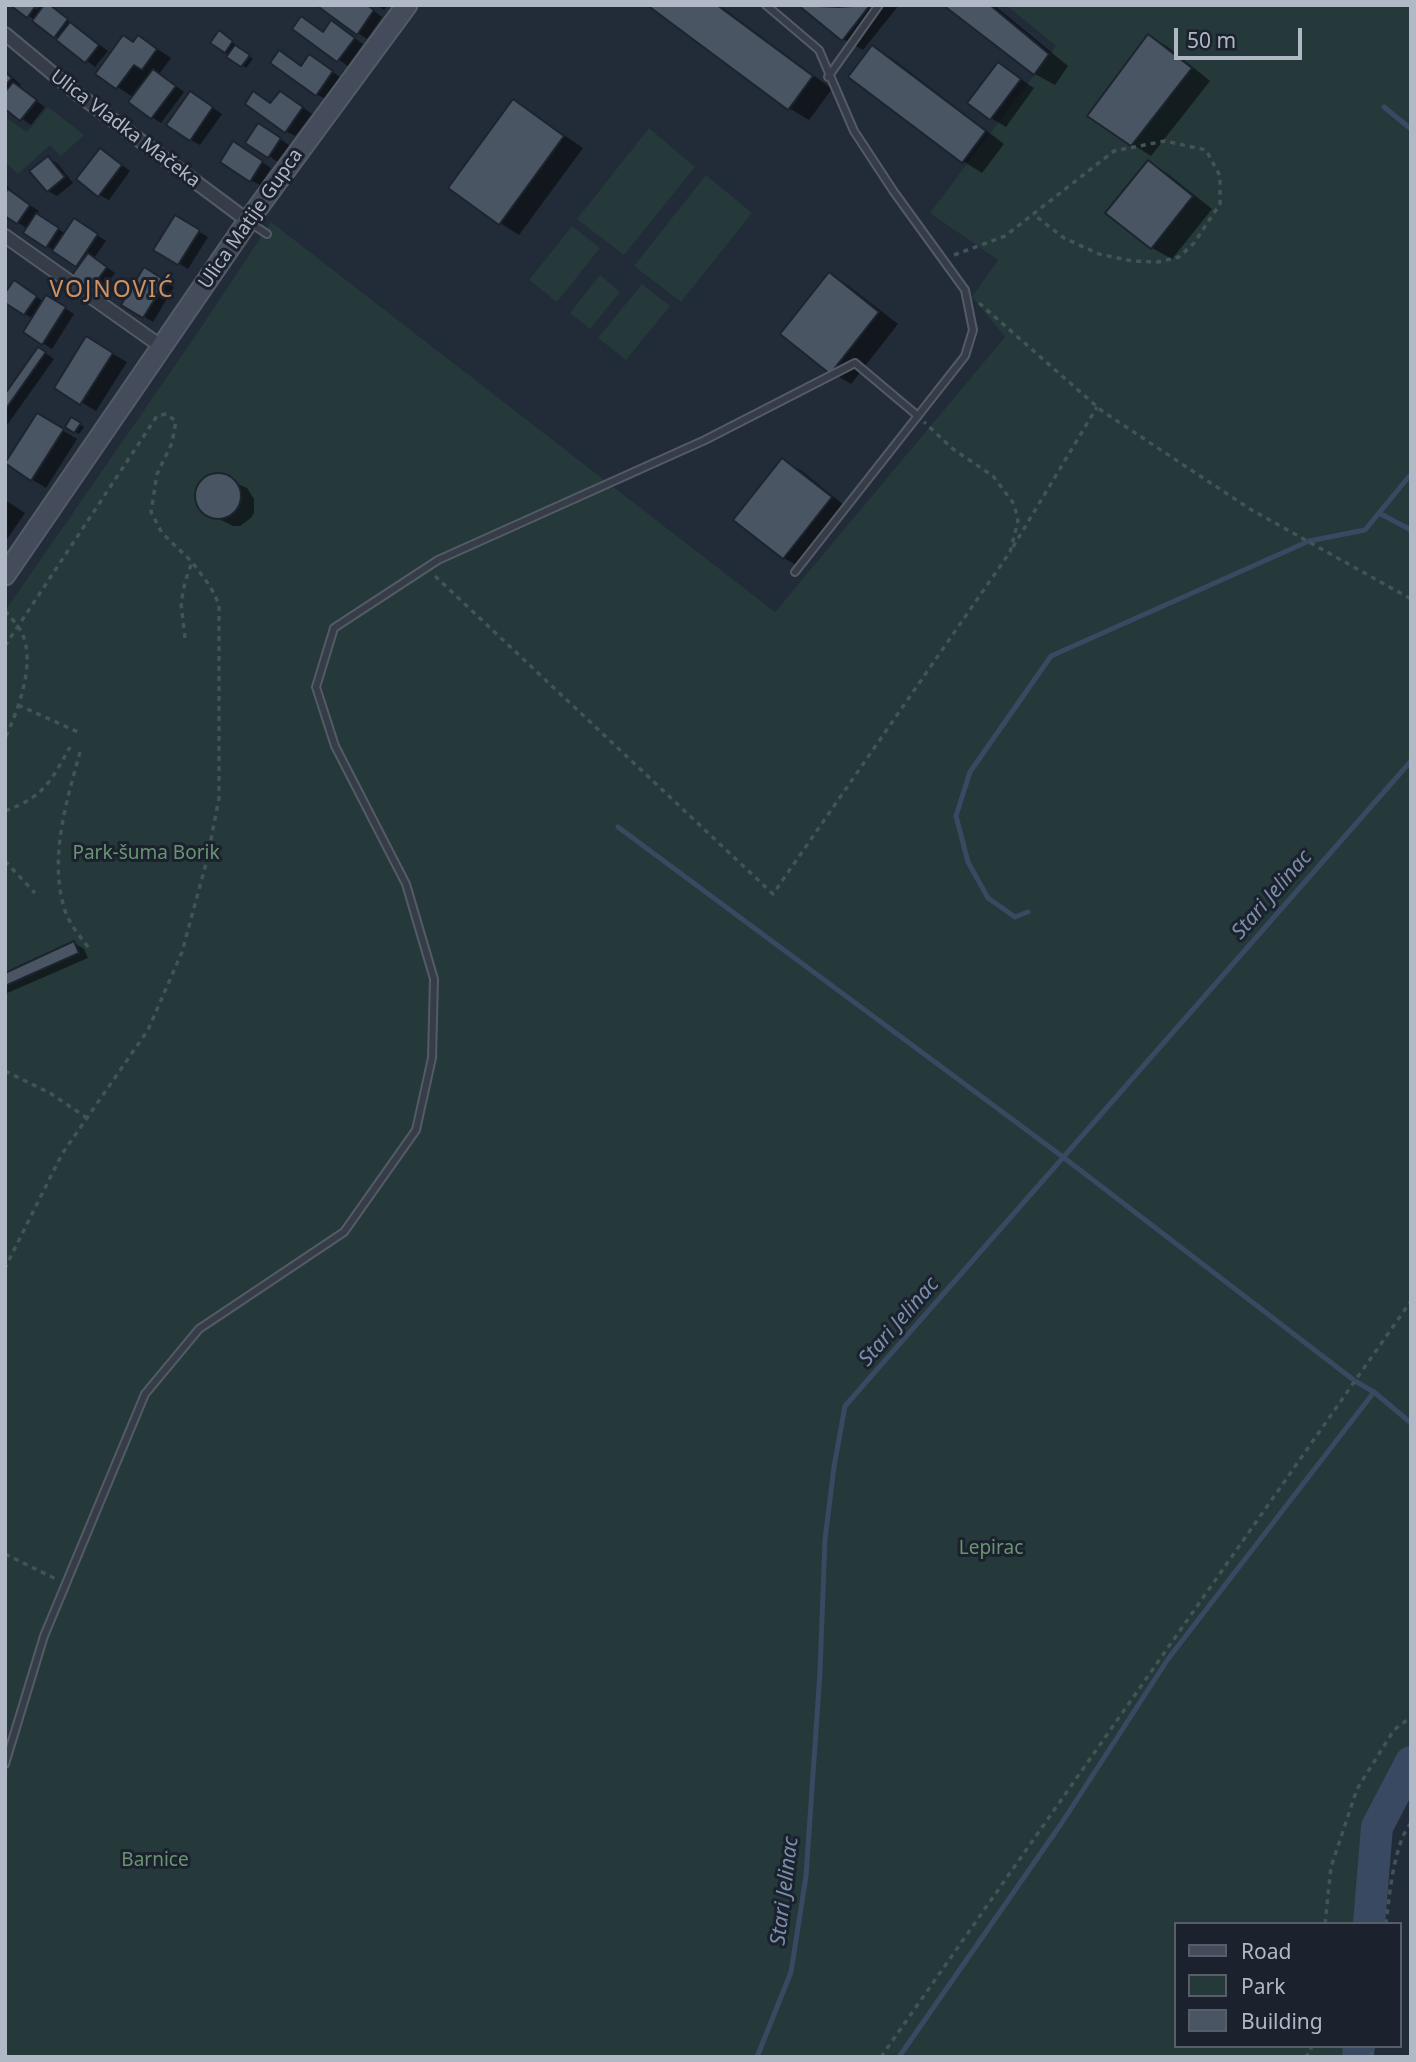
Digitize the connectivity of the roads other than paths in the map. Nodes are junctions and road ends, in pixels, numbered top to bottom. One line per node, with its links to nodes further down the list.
1 (407, 5): 6 (street, Ulica Matije Gupca)
2 (766, 5): 5 (lane)
3 (879, 5): 5 (lane)
4 (5, 34): 6 (street, Ulica Vladka Mačeka)
5 (828, 77): 10 (lane)
6 (248, 221): 7 (lane); 9 (street, Ulica Matije Gupca)
7 (267, 234)
8 (5, 236): 9 (street)
9 (162, 347): 12 (street, Ulica Matije Gupca)
10 (918, 416): 11 (lane); 13 (lane)
11 (795, 572)
12 (5, 575)
13 (5, 1764)

